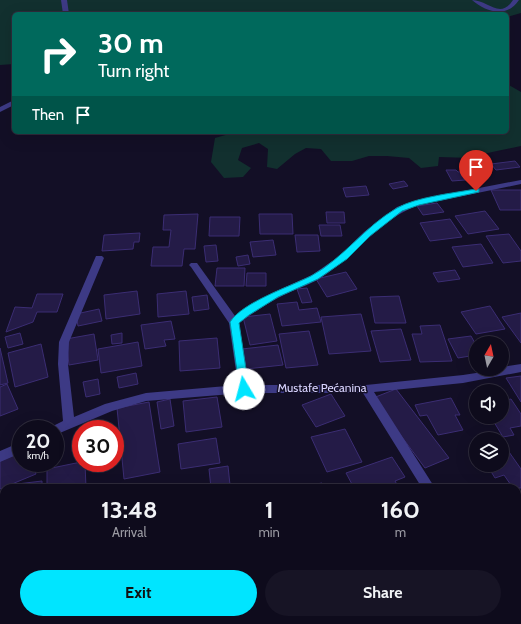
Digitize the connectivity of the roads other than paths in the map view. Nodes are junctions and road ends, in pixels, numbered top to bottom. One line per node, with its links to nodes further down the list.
1 (64, 0): 4 (street)
2 (475, 0): 3 (street)
3 (516, 0)
4 (66, 12)
5 (12, 103): 6 (street)
6 (0, 110)
7 (521, 182): 10 (street)
8 (99, 258): 14 (street)
9 (194, 265): 10 (street)
10 (234, 322): 12 (street)
11 (521, 368): 13 (street, Mustafe Pećanina)
12 (244, 389): 13 (street, Mustafe Pećanina); 14 (street, Mustafe Pećanina)
13 (366, 389): 18 (street)
14 (69, 423): 15 (street, Mustafe Pećanina)
15 (64, 426)
16 (12, 451): 17 (street)
17 (0, 457)
18 (426, 484)

